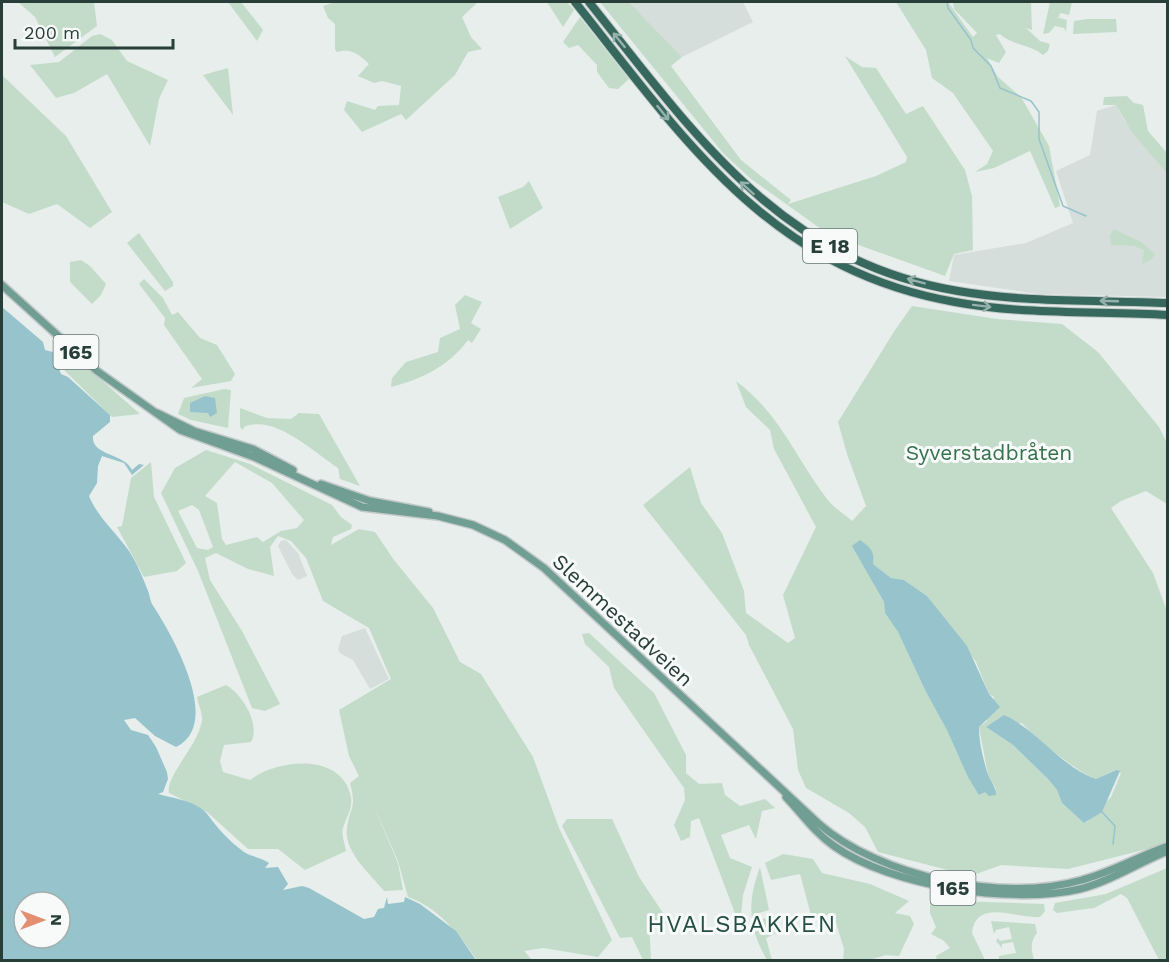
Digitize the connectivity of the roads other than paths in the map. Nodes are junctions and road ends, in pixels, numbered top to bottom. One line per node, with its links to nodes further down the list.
1 (574, 2): 5 (highway, E 18, one-way to 5)
2 (589, 2): 4 (highway, E 18, one-way to 2)
3 (2, 285): 6 (main road, Slemmestadveien / 165)
4 (1167, 303)
5 (1167, 315)
6 (769, 777): 7 (main road, Slemmestadveien / 165); 8 (main road, Slemmestadveien / 165)
7 (1167, 846)
8 (1167, 851)

